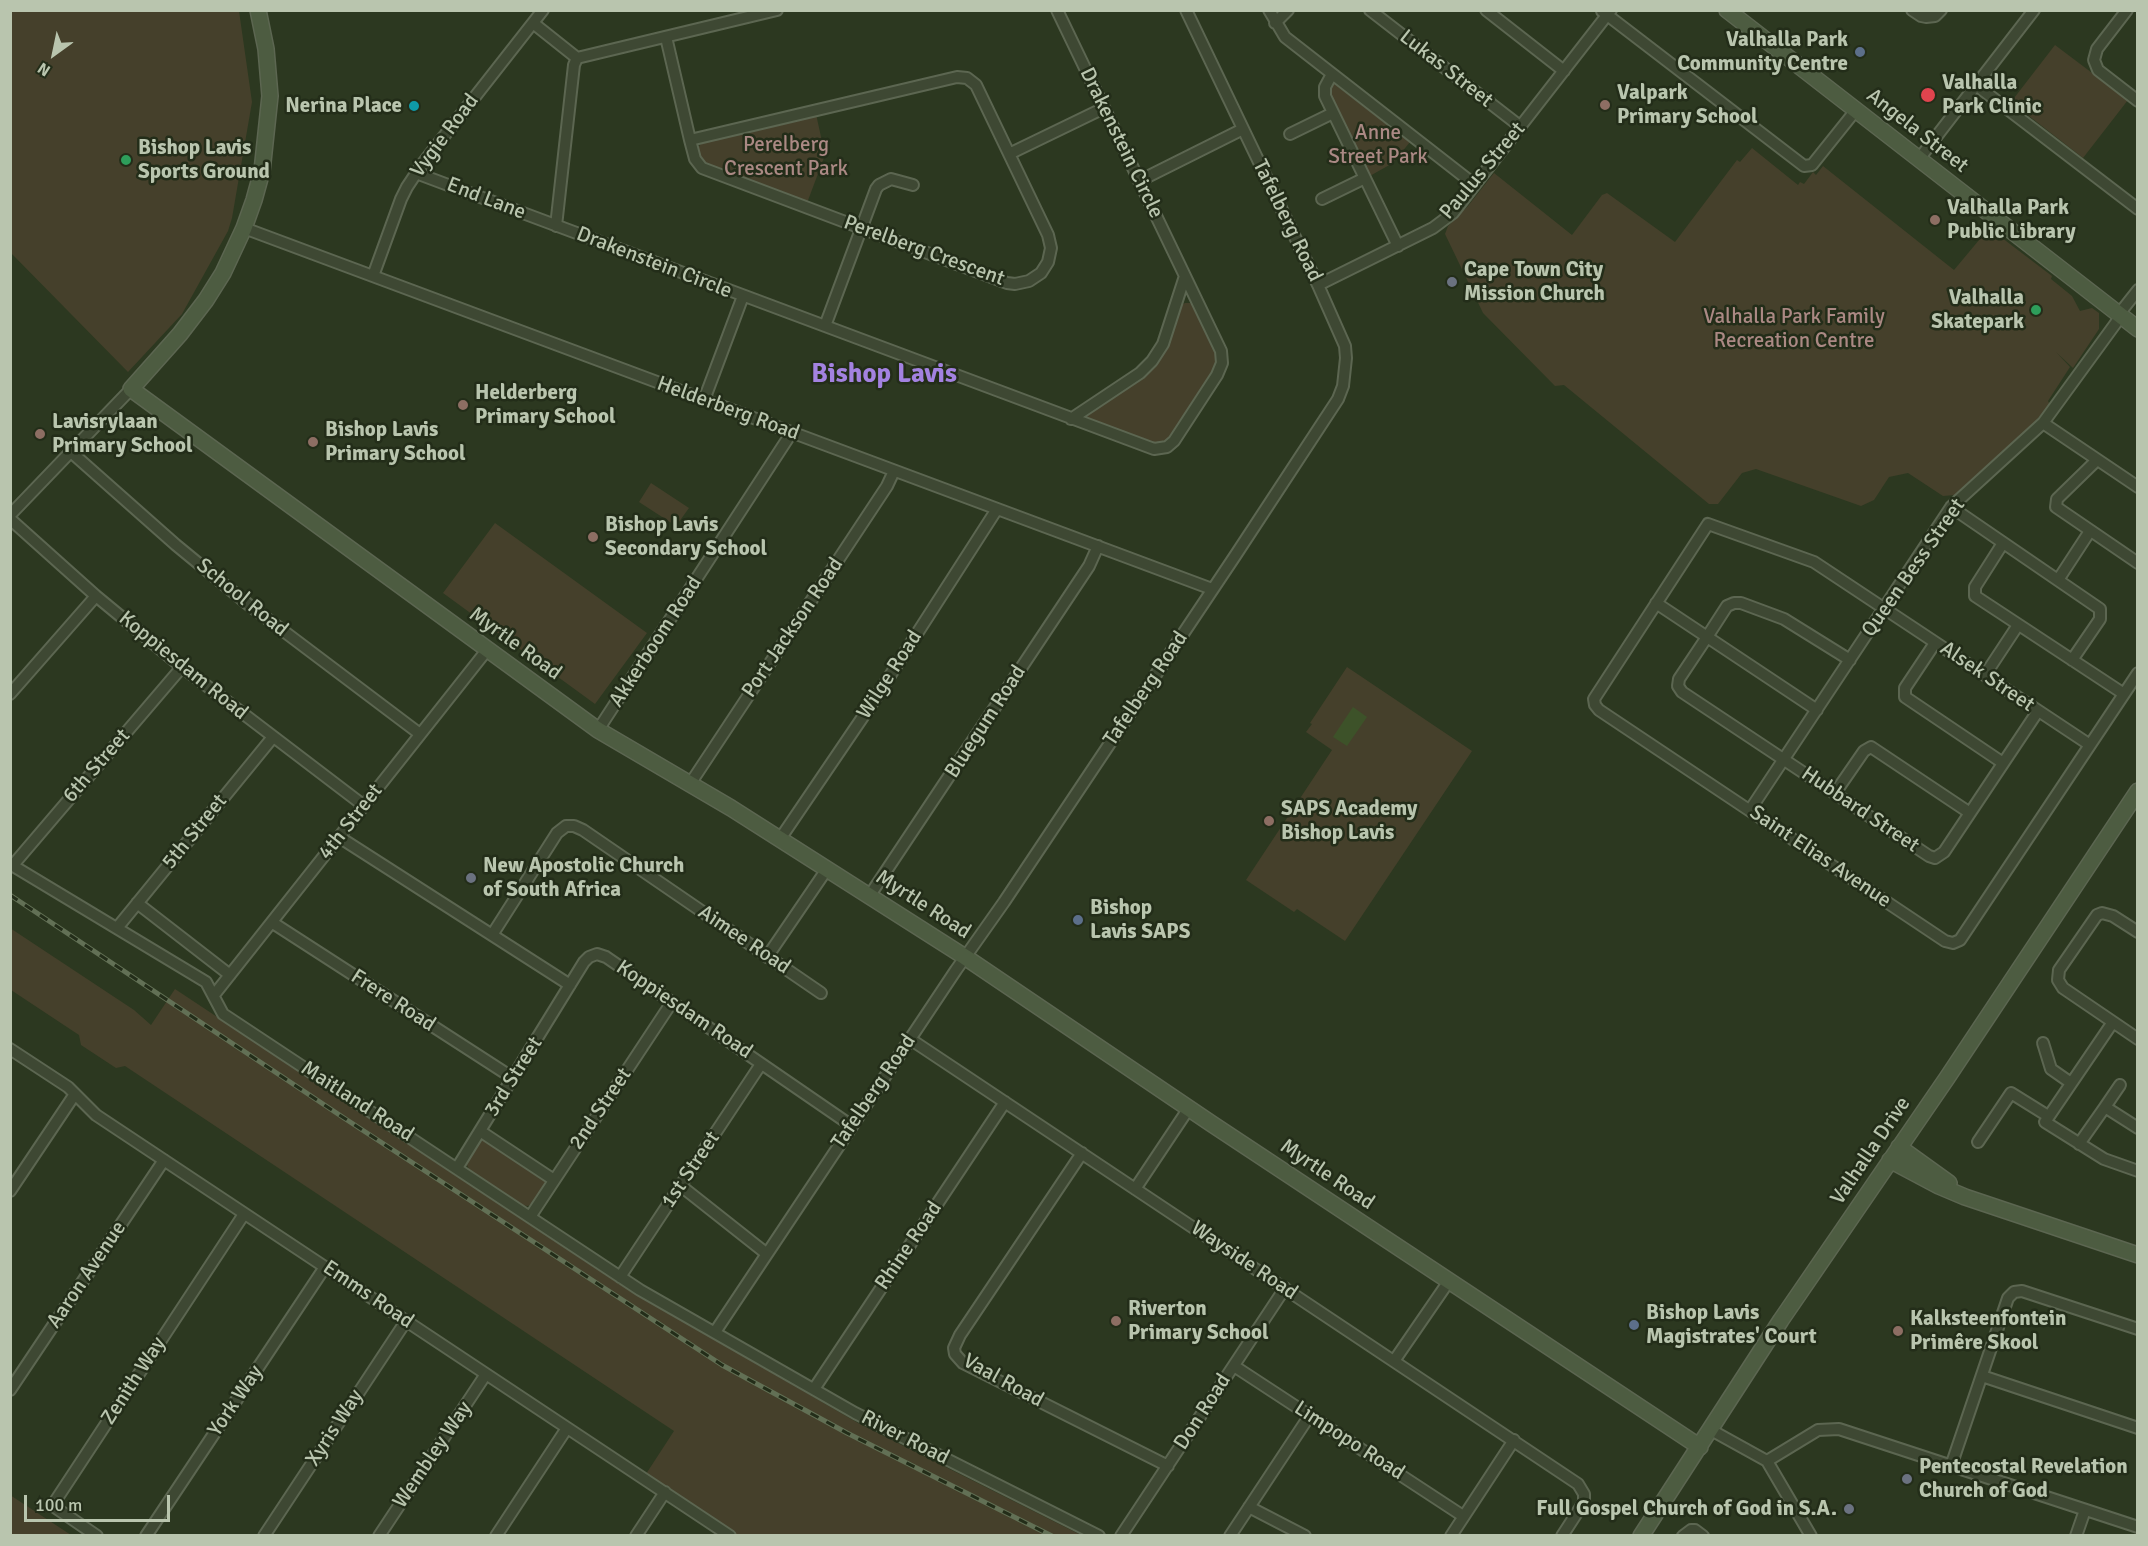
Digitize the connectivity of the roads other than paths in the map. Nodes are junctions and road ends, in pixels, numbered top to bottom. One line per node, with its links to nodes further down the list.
1 (258, 10): 41 (street)
2 (543, 10): 16 (street, Vygie Road)
3 (777, 10): 18 (street)
4 (1057, 10): 24 (street, Drakenstein Circle)
5 (1185, 10): 28 (street, Tafelberg Road)
6 (1269, 10): 17 (street)
7 (1288, 10): 17 (street)
8 (1370, 10): 27 (street, Lukas Street)
9 (1486, 10): 20 (street)
10 (1727, 10): 25 (street, Angela Street)
11 (1912, 10): 12 (street)
12 (1941, 10)
13 (2127, 10): 23 (street)
14 (2033, 11): 22 (street)
15 (1607, 12): 20 (street, Paulus Street); 25 (street)
16 (533, 23): 19 (street); 33 (street, Vygie Road)
17 (1275, 23): 21 (street)
18 (666, 37): 19 (street); 30 (street)
19 (577, 58): 40 (street, Drakenstein Circle)
20 (1564, 71): 27 (street, Paulus Street)
21 (1332, 74): 26 (street); 37 (street)
22 (1976, 85): 32 (street); 39 (street)
23 (2138, 101)
24 (1104, 108): 31 (street); 35 (street, Drakenstein Circle)
25 (1856, 110): 32 (street, Angela Street)
26 (1333, 113): 29 (street); 34 (street)
27 (1521, 127): 37 (street, Paulus Street)
28 (1243, 129): 35 (street); 46 (street, Tafelberg Road)
29 (1290, 134)
30 (690, 140): 31 (street, Perelberg Crescent); 42 (street, Perelberg Crescent)
31 (1009, 154): 42 (street, Perelberg Crescent)
32 (1919, 159): 49 (street, Angela Street)
33 (416, 173): 40 (street, End Lane); 44 (street, Vygie Road)
34 (1365, 178): 38 (street); 43 (street)
35 (1139, 181): 45 (street, Drakenstein Circle)
36 (913, 185): 42 (street)
37 (1475, 185): 43 (street, Paulus Street)
38 (1322, 199)
39 (2138, 208)
40 (556, 226): 48 (street, Drakenstein Circle)
41 (244, 228): 44 (street, Helderberg Road); 52 (street)
42 (862, 229): 50 (street)
43 (1398, 246): 46 (street, Paulus Street)
44 (373, 276): 53 (street, Helderberg Road)
45 (1185, 276): 54 (street); 54 (street, Drakenstein Circle)
46 (1318, 285): 70 (street, Tafelberg Road)
47 (2138, 290): 49 (street, Queen Bess Street)
48 (743, 296): 50 (street, Drakenstein Circle); 53 (street)
49 (2120, 315): 51 (street, Angela Street); 55 (street, Queen Bess Street)
50 (825, 326): 54 (street, Drakenstein Circle)
51 (2138, 329)
52 (131, 389): 57 (street); 77 (street, Myrtle Road)
53 (704, 400): 56 (street, Helderberg Road)
54 (1071, 418)
55 (2043, 423): 58 (street); 61 (street, Queen Bess Street)
56 (792, 432): 59 (street, Helderberg Road); 87 (street, Akkerboom Road)
57 (72, 452): 63 (street); 88 (street, School Road)
58 (2097, 460): 60 (street); 65 (street)
59 (894, 471): 62 (street, Helderberg Road); 93 (street, Port Jackson Road)
60 (2138, 487)
61 (1951, 507): 66 (street); 73 (street, Queen Bess Street)
62 (997, 509): 67 (street, Helderberg Road); 100 (street, Wilge Road)
63 (10, 517): 71 (street, Koppiesdam Road)
64 (1708, 524): 72 (street, Saint Elias Avenue); 73 (street, Alsek Street)
65 (2091, 531): 68 (street); 69 (street)
66 (2003, 543): 69 (street); 74 (street)
67 (1098, 546): 70 (street, Helderberg Road); 103 (street, Bluegum Road)
68 (2138, 562)
69 (2058, 580): 79 (street)
70 (1212, 589): 110 (street, Tafelberg Road)
71 (96, 596): 80 (street, Koppiesdam Road); 83 (street)
72 (1656, 603): 75 (street); 97 (street, Saint Elias Avenue)
73 (1884, 609): 76 (street, Alsek Street); 78 (street, Queen Bess Street)
74 (2018, 625): 79 (street); 82 (street)
75 (1707, 637): 78 (street, Hubbard Street); 85 (street); 91 (street, Hubbard Street)
76 (1935, 643): 82 (street, Alsek Street); 92 (street)
77 (487, 650): 87 (street, Myrtle Road); 88 (street, 4th Street)
78 (1850, 660): 85 (street, Queen Bess Street)
79 (2072, 660): 84 (street)
80 (182, 667): 89 (street, Koppiesdam Road); 101 (street, 6th Street)
81 (2138, 673): 84 (street, Saint Elias Avenue)
82 (1985, 675): 86 (street, Alsek Street)
83 (10, 694)
84 (2124, 694): 90 (street, Saint Elias Avenue)
85 (1816, 710): 91 (street, Queen Bess Street)
86 (2038, 711): 90 (street, Alsek Street); 92 (street)
87 (598, 730): 93 (street, Myrtle Road)
88 (420, 734): 96 (street, 4th Street)
89 (273, 736): 96 (street, Koppiesdam Road); 104 (street, 5th Street)
90 (2090, 745): 97 (street, Saint Elias Avenue)
91 (1784, 759): 95 (street, Hubbard Street); 97 (street, Queen Bess Street)
92 (2003, 763): 98 (street)
93 (690, 784): 100 (street, Myrtle Road)
94 (2138, 791): 135 (street, Valhalla Drive)
95 (1835, 794): 98 (street, Hubbard Street); 98 (street)
96 (363, 806): 99 (street, 4th Street)
97 (1750, 810)
98 (1971, 813)
99 (339, 837): 105 (street, 4th Street); 108 (street)
100 (780, 839): 102 (street, Myrtle Road)
101 (12, 864): 106 (street, Maitland Road)
102 (827, 869): 103 (street, Myrtle Road); 109 (street)
103 (870, 896): 110 (street, Myrtle Road)
104 (138, 903): 106 (street, 5th Street); 111 (street)
105 (273, 923): 111 (street, 4th Street); 122 (street, Frere Road)
106 (117, 928): 114 (street, Maitland Road)
107 (2138, 932): 116 (street)
108 (492, 935): 109 (street, Aimee Road); 112 (street)
109 (767, 957): 113 (street, Aimee Road)
110 (965, 957): 117 (street, Tafelberg Road); 128 (street, Myrtle Road)
111 (230, 975): 114 (street, 4th Street)
112 (570, 985): 115 (street, Koppiesdam Road); 122 (street, 3rd Street)
113 (821, 993)
114 (214, 995): 139 (street, Maitland Road)
115 (672, 1002): 121 (street, Koppiesdam Road); 141 (street, 2nd Street)
116 (2113, 1022): 118 (street); 123 (street)
117 (910, 1039): 126 (street, Wayside Road); 130 (street, Tafelberg Road)
118 (2138, 1039)
119 (2043, 1043): 123 (street)
120 (10, 1049): 125 (street, Emms Road)
121 (762, 1064): 130 (street, Koppiesdam Road); 142 (street, 1st Street)
122 (513, 1078): 132 (street, 3rd Street)
123 (2071, 1083): 129 (street)
124 (2120, 1085): 127 (street)
125 (75, 1094): 137 (street, Emms Road); 144 (street)
126 (1005, 1102): 136 (street, Wayside Road); 161 (street, Rhine Road)
127 (2105, 1107): 131 (street); 134 (street)
128 (1189, 1108): 143 (street); 152 (street, Myrtle Road)
129 (2048, 1116): 133 (street); 134 (street)
130 (852, 1126): 148 (street, Tafelberg Road)
131 (2138, 1128)
132 (480, 1131): 139 (street, 3rd Street); 141 (street)
133 (1978, 1142)
134 (2079, 1144): 140 (street)
135 (1899, 1147): 138 (street, Valhalla Drive); 145 (street)
136 (1082, 1153): 143 (street, Wayside Road); 170 (street, Vaal Road)
137 (164, 1160): 146 (street, Emms Road); 162 (street, Aaron Avenue)
138 (1890, 1160): 145 (street); 166 (street, Valhalla Drive)
139 (457, 1168): 147 (street, Maitland Road)
140 (2138, 1171)
141 (554, 1179): 147 (street, 2nd Street)
142 (681, 1186): 148 (street); 151 (street, 1st Street)
143 (1136, 1189): 153 (street, Wayside Road)
144 (10, 1191)
145 (1965, 1197): 149 (street)
146 (244, 1214): 150 (street, Emms Road); 177 (street, Zenith Way)
147 (530, 1216): 151 (street, Maitland Road)
148 (767, 1254): 156 (street, Tafelberg Road)
149 (2138, 1255)
150 (325, 1267): 154 (street, Emms Road); 178 (street, York Way)
151 (620, 1277): 156 (street, Maitland Road)
152 (1449, 1281): 157 (street); 168 (street, Myrtle Road)
153 (1285, 1288): 157 (street, Wayside Road); 158 (street, Don Road)
154 (406, 1321): 159 (street, Emms Road); 179 (street, Xyris Way)
155 (2138, 1329): 160 (street)
156 (715, 1332): 161 (street, River Road)
157 (1394, 1361): 167 (street, Wayside Road)
158 (1234, 1366): 163 (street, Limpopo Road); 170 (street, Don Road)
159 (486, 1374): 164 (street, Emms Road); 180 (street, Wembley Way)
160 (1982, 1376): 165 (street); 171 (street)
161 (814, 1389): 184 (street, River Road)
162 (10, 1390)
163 (1310, 1415): 173 (street); 175 (street, Limpopo Road)
164 (567, 1428): 172 (street, Emms Road); 181 (street)
165 (2138, 1428)
166 (1711, 1430): 168 (street, Valhalla Drive); 169 (street)
167 (1514, 1440): 175 (street); 189 (street, Wayside Road)
168 (1700, 1447): 190 (street, Valhalla Drive)
169 (1767, 1461): 171 (street); 193 (street)
170 (1168, 1466): 185 (street, Don Road)
171 (1952, 1466): 174 (street)
172 (665, 1492): 182 (street); 183 (street, Emms Road)
173 (1249, 1507): 186 (street); 187 (street)
174 (2085, 1510): 176 (street); 194 (street)
175 (1463, 1516): 188 (street)
176 (2138, 1527)
177 (97, 1536)
178 (146, 1536)
179 (264, 1536)
180 (379, 1536)
181 (496, 1536)
182 (636, 1536)
183 (730, 1536)
184 (1099, 1536)
185 (1120, 1536)
186 (1230, 1536)
187 (1305, 1536)
188 (1451, 1536)
189 (1562, 1536)
190 (1641, 1536)
191 (1683, 1536): 192 (street)
192 (1703, 1536)
193 (1811, 1536)
194 (2076, 1536)

